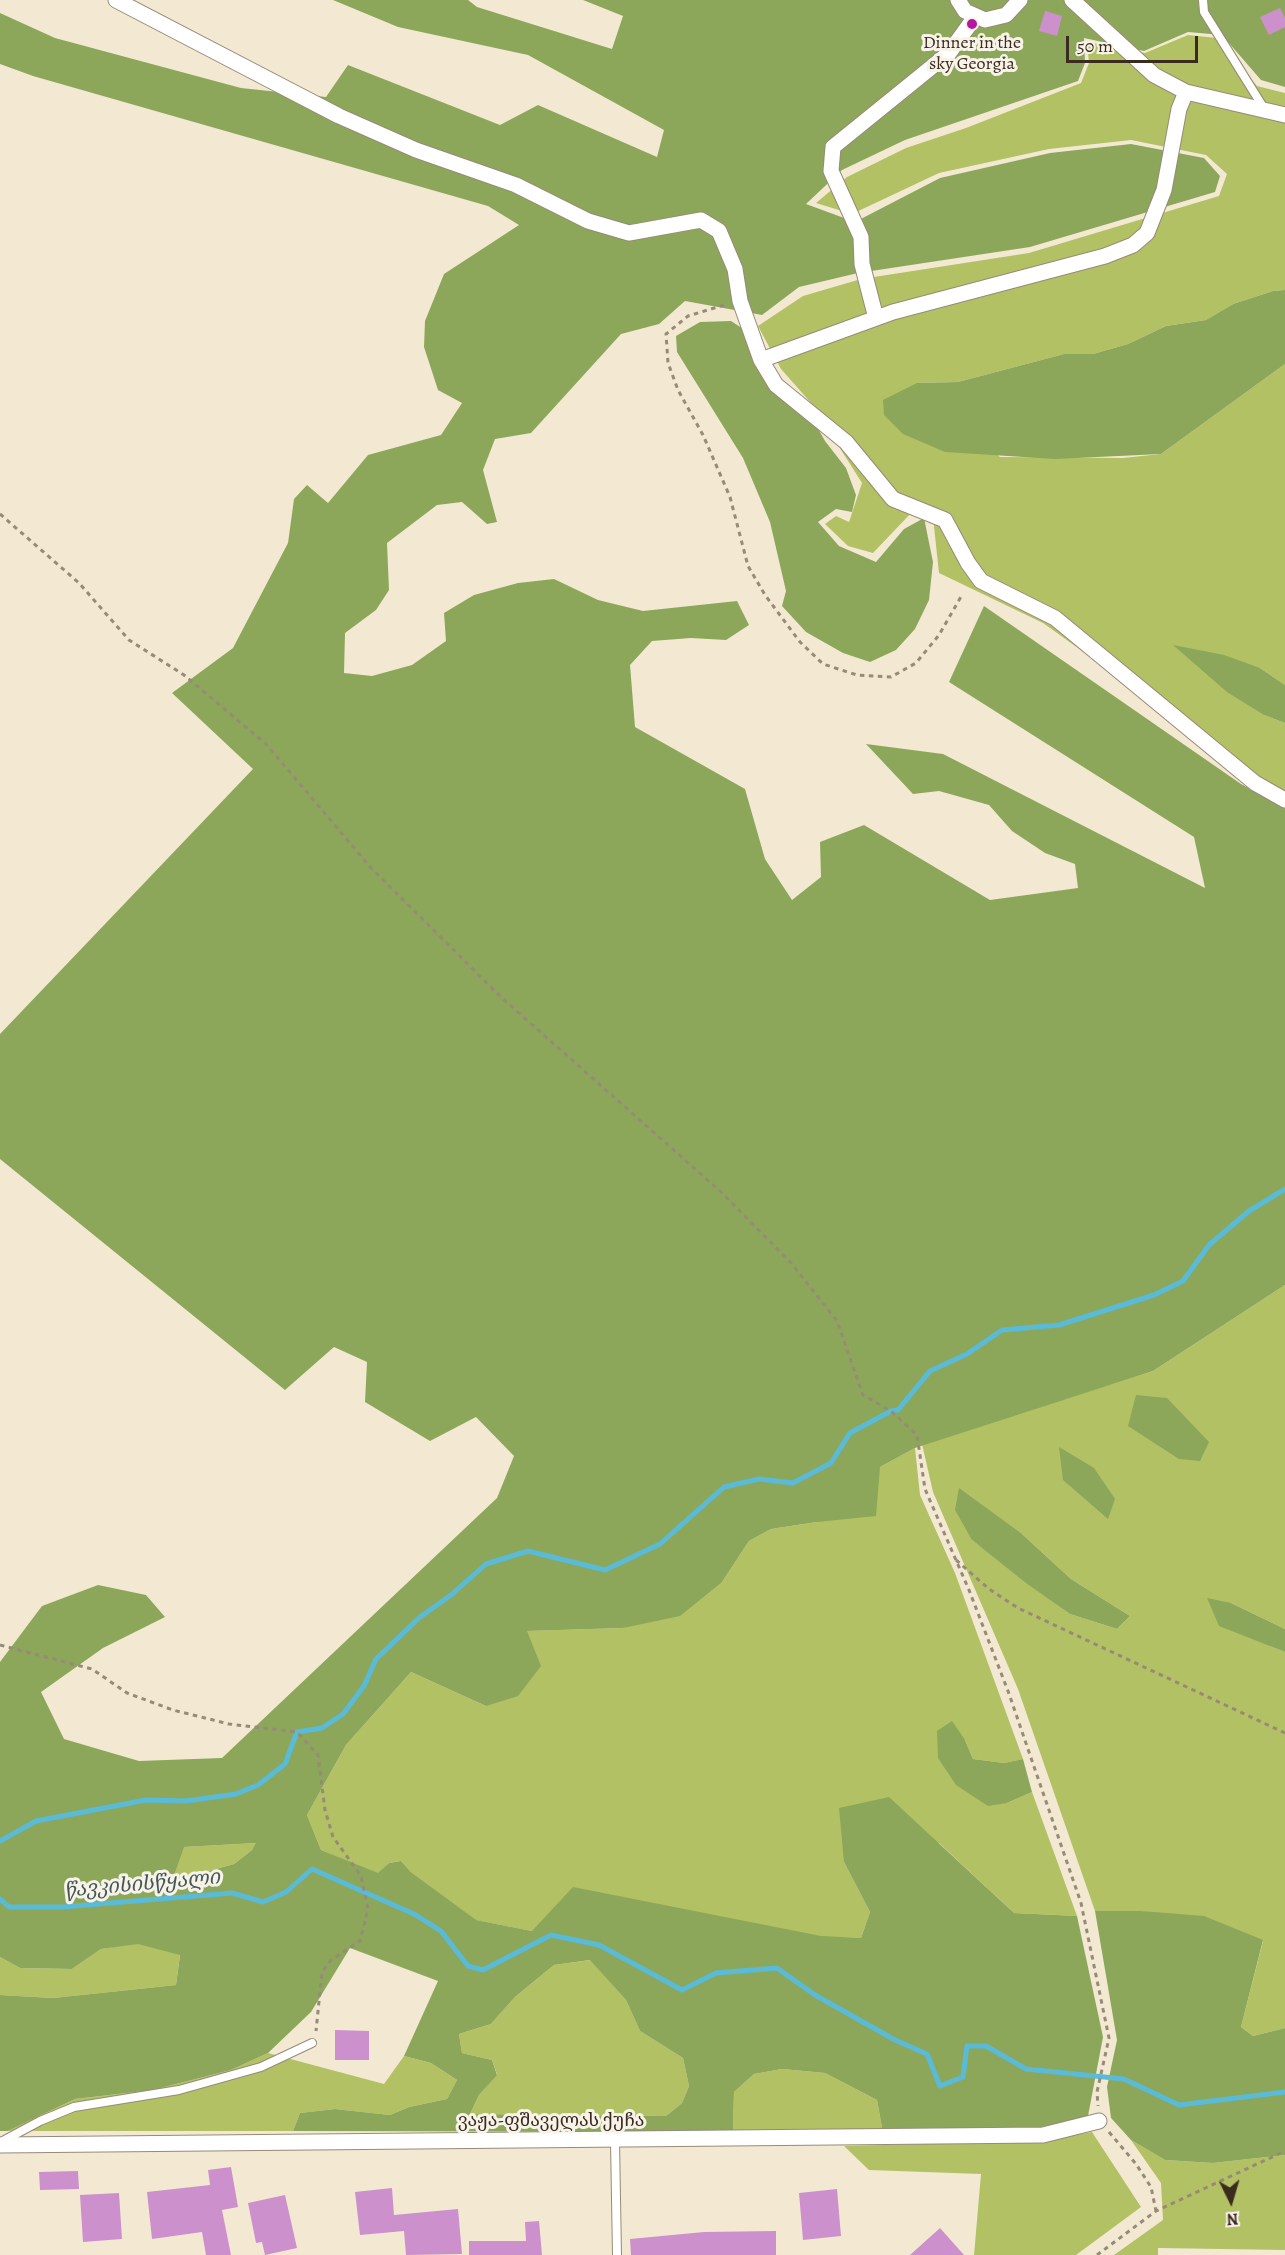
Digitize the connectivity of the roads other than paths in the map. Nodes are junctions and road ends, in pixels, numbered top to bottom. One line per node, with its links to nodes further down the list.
1 (116, 0): 11 (street)
2 (958, 0): 6 (street)
3 (1020, 0): 6 (street)
4 (1072, 0): 7 (street)
5 (1203, 0): 8 (lane)
6 (975, 17): 10 (street)
7 (1186, 92): 8 (street); 10 (street)
8 (1266, 110): 9 (street)
9 (1285, 115)
10 (876, 318): 11 (street)
11 (760, 360): 12 (street)
12 (1285, 800)
13 (312, 2043): 16 (lane)
14 (1100, 2121): 15 (street, ვაჟა-ფშაველას ქუჩა)
15 (615, 2141): 16 (street, ვაჟა-ფშაველას ქუჩა); 17 (lane)
16 (0, 2144)
17 (617, 2255)

